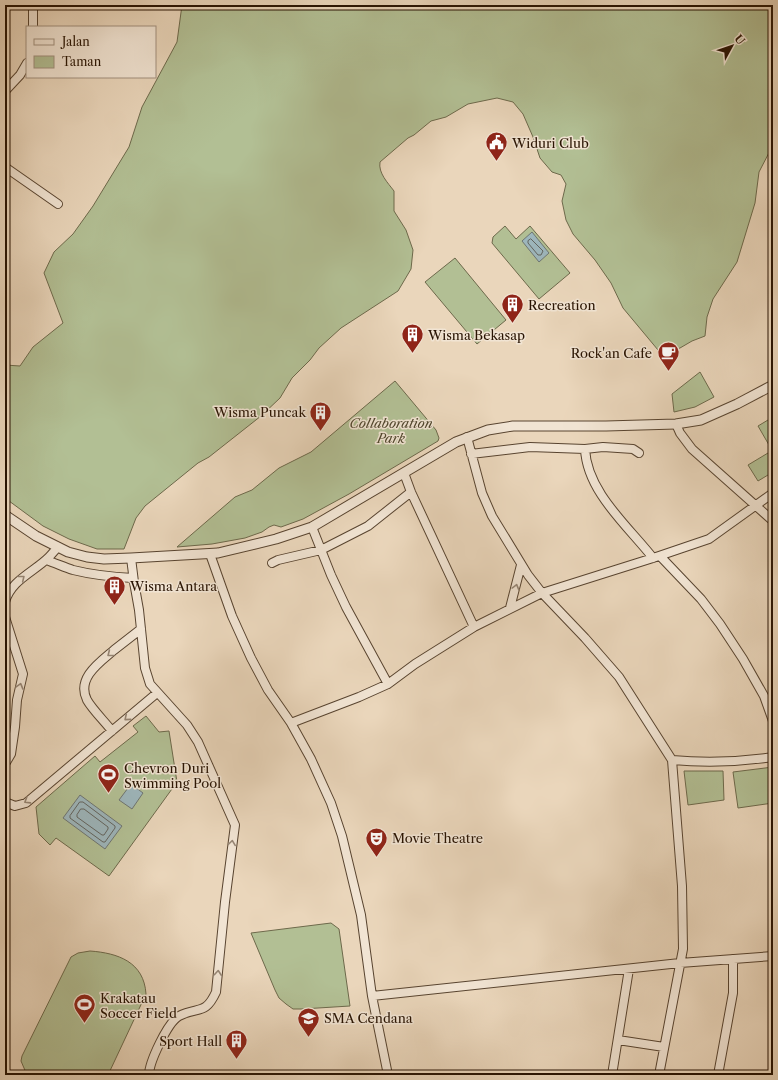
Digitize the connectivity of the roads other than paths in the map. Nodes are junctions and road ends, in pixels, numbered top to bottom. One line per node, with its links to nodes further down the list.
1 (33, 5): 2 (street)
2 (33, 26)
3 (26, 65): 4 (street)
4 (5, 91)
5 (5, 167): 6 (street)
6 (58, 204)
7 (773, 385): 8 (street)
8 (676, 424): 9 (street); 16 (street)
9 (467, 438): 12 (street); 13 (street)
10 (585, 449): 11 (street); 12 (street); 23 (street)
11 (639, 453)
12 (471, 454): 27 (street)
13 (404, 473): 14 (street); 19 (street)
14 (411, 492): 21 (street); 33 (street)
15 (773, 493): 16 (street)
16 (756, 505): 18 (street); 23 (street)
17 (5, 515): 20 (street)
18 (773, 522)
19 (312, 527): 21 (street); 22 (street)
20 (58, 547): 24 (street); 25 (street)
21 (321, 550): 26 (street); 35 (street)
22 (210, 554): 24 (street); 38 (street)
23 (657, 557): 29 (street); 37 (street)
24 (131, 558): 28 (street)
25 (46, 560): 28 (street); 30 (street, one-way to 25)
26 (272, 563)
27 (521, 565): 29 (street); 31 (street, one-way to 27)
28 (133, 578): 34 (street)
29 (542, 593): 31 (street); 41 (street)
30 (5, 602)
31 (510, 608): 33 (street)
32 (5, 617): 42 (street, one-way to 32)
33 (474, 627): 35 (street)
34 (141, 629): 36 (street); 39 (street, one-way to 39)
35 (388, 684): 38 (street)
36 (157, 693): 39 (street, one-way to 39); 51 (street, one-way to 36)
37 (773, 721)
38 (291, 724): 48 (street)
39 (112, 731): 43 (street, one-way to 43)
40 (773, 757): 41 (street)
41 (672, 760): 46 (street)
42 (5, 764)
43 (5, 802)
44 (773, 956): 45 (street)
45 (733, 959): 46 (street); 55 (street)
46 (680, 963): 47 (street); 50 (street)
47 (629, 969): 48 (street); 49 (street)
48 (372, 996): 52 (street)
49 (618, 1040): 50 (street); 53 (street)
50 (664, 1046): 54 (street)
51 (149, 1075)
52 (388, 1075)
53 (612, 1075)
54 (659, 1075)
55 (718, 1075)

